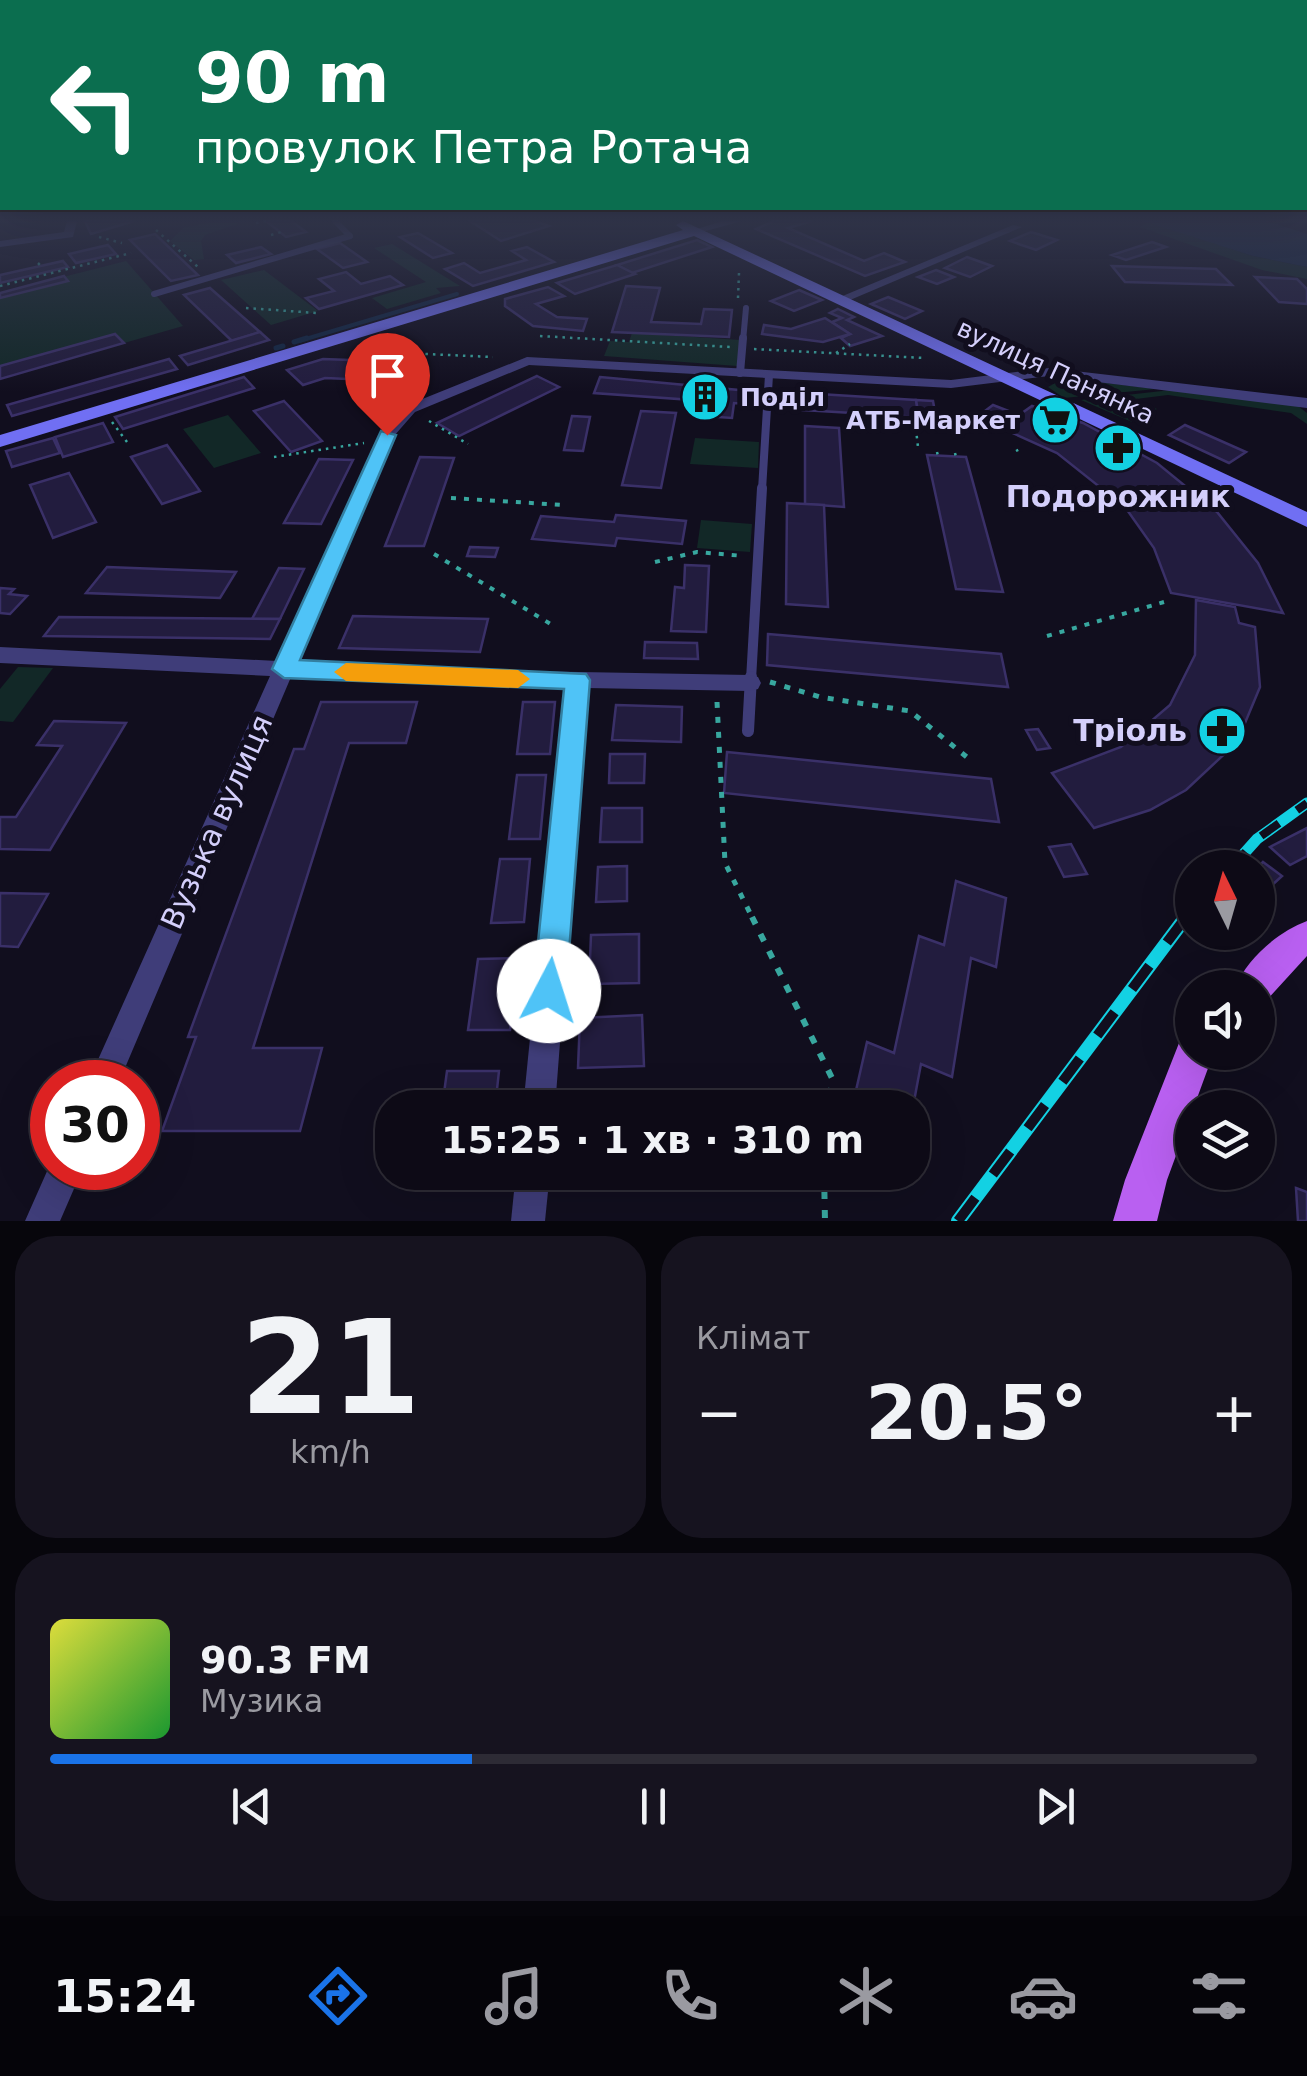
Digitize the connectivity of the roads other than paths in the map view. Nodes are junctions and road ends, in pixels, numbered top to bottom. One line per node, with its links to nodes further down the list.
1 (215, 278): 5 (lane)
2 (540, 278): 12 (main road)
3 (793, 278): 6 (main road, вулиця Панянка)
4 (893, 278): 6 (street)
5 (154, 294)
6 (839, 300): 10 (main road, вулиця Панянка)
7 (746, 308): 8 (lane)
8 (740, 373): 9 (street); 15 (street, Вузька вулиця)
9 (770, 375): 10 (street); 17 (lane)
10 (999, 376): 11 (street); 13 (main road, вулиця Панянка)
11 (1307, 402)
12 (0, 441)
13 (1307, 520)
14 (0, 655): 15 (street)
15 (284, 669): 16 (street); 21 (street, Вузька вулиця)
16 (578, 680): 17 (street); 23 (street)
17 (750, 683): 18 (lane)
18 (748, 731)
19 (1307, 937): 20 (main road)
20 (1270, 970)
21 (113, 1060)
22 (1188, 1070): 28 (main road)
23 (540, 1090)
24 (56, 1190): 26 (street)
25 (531, 1190): 27 (street)
26 (42, 1221)
27 (528, 1221)
28 (1135, 1221)

